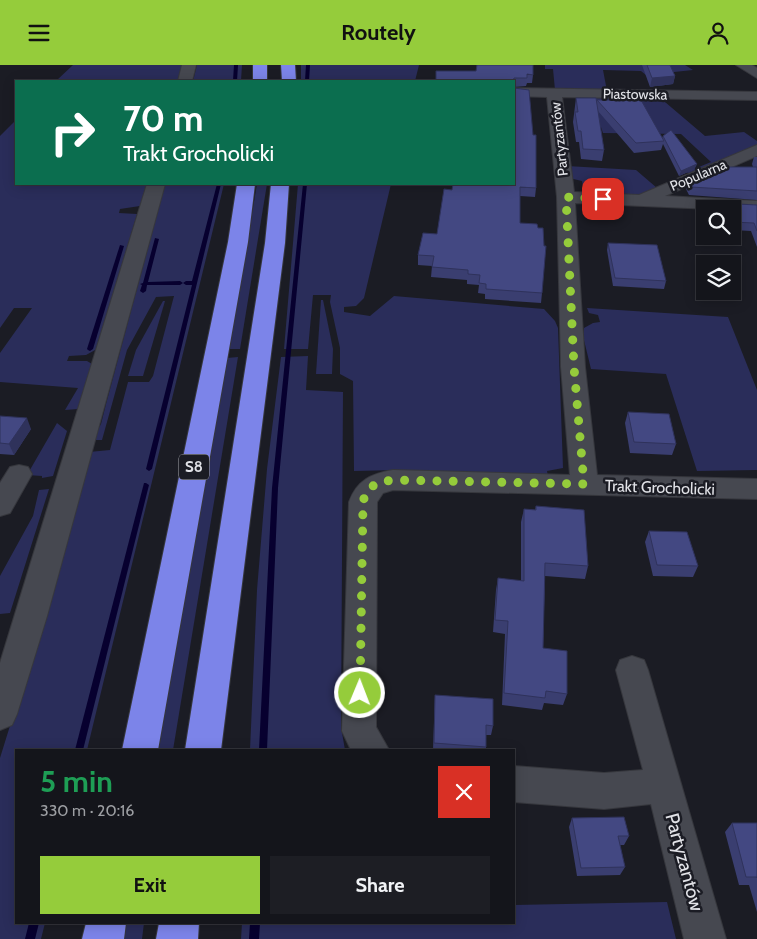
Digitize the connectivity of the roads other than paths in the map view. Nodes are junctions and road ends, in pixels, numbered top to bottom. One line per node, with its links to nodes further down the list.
1 (189, 65): 6 (street)
2 (260, 65): 7 (highway)
3 (288, 65): 8 (highway)
4 (743, 65): 5 (street)
5 (757, 74)
6 (185, 80)
7 (260, 80)
8 (289, 80)
9 (515, 92): 10 (street, Piastowska)
10 (554, 93): 11 (street, Piastowska); 16 (street, Partyzantów)
11 (757, 96)
12 (757, 150): 17 (street, Popularna)
13 (156, 185): 24 (street)
14 (246, 185): 25 (highway, S8)
15 (280, 185): 26 (highway)
16 (566, 197): 17 (street); 20 (street, Partyzantów)
17 (640, 201): 18 (street)
18 (757, 206)
19 (19, 474): 22 (street)
20 (584, 484): 21 (street, Trakt Grocholicki); 27 (street, Trakt Grocholicki)
21 (757, 489)
22 (0, 507)
23 (632, 670): 29 (street, Partyzantów)
24 (0, 714)
25 (140, 749)
26 (203, 749)
27 (370, 749)
28 (515, 784): 29 (street)
29 (665, 785): 34 (street, Partyzantów)
30 (106, 924): 32 (highway)
31 (179, 924): 33 (highway)
32 (103, 939)
33 (177, 939)
34 (704, 939)

